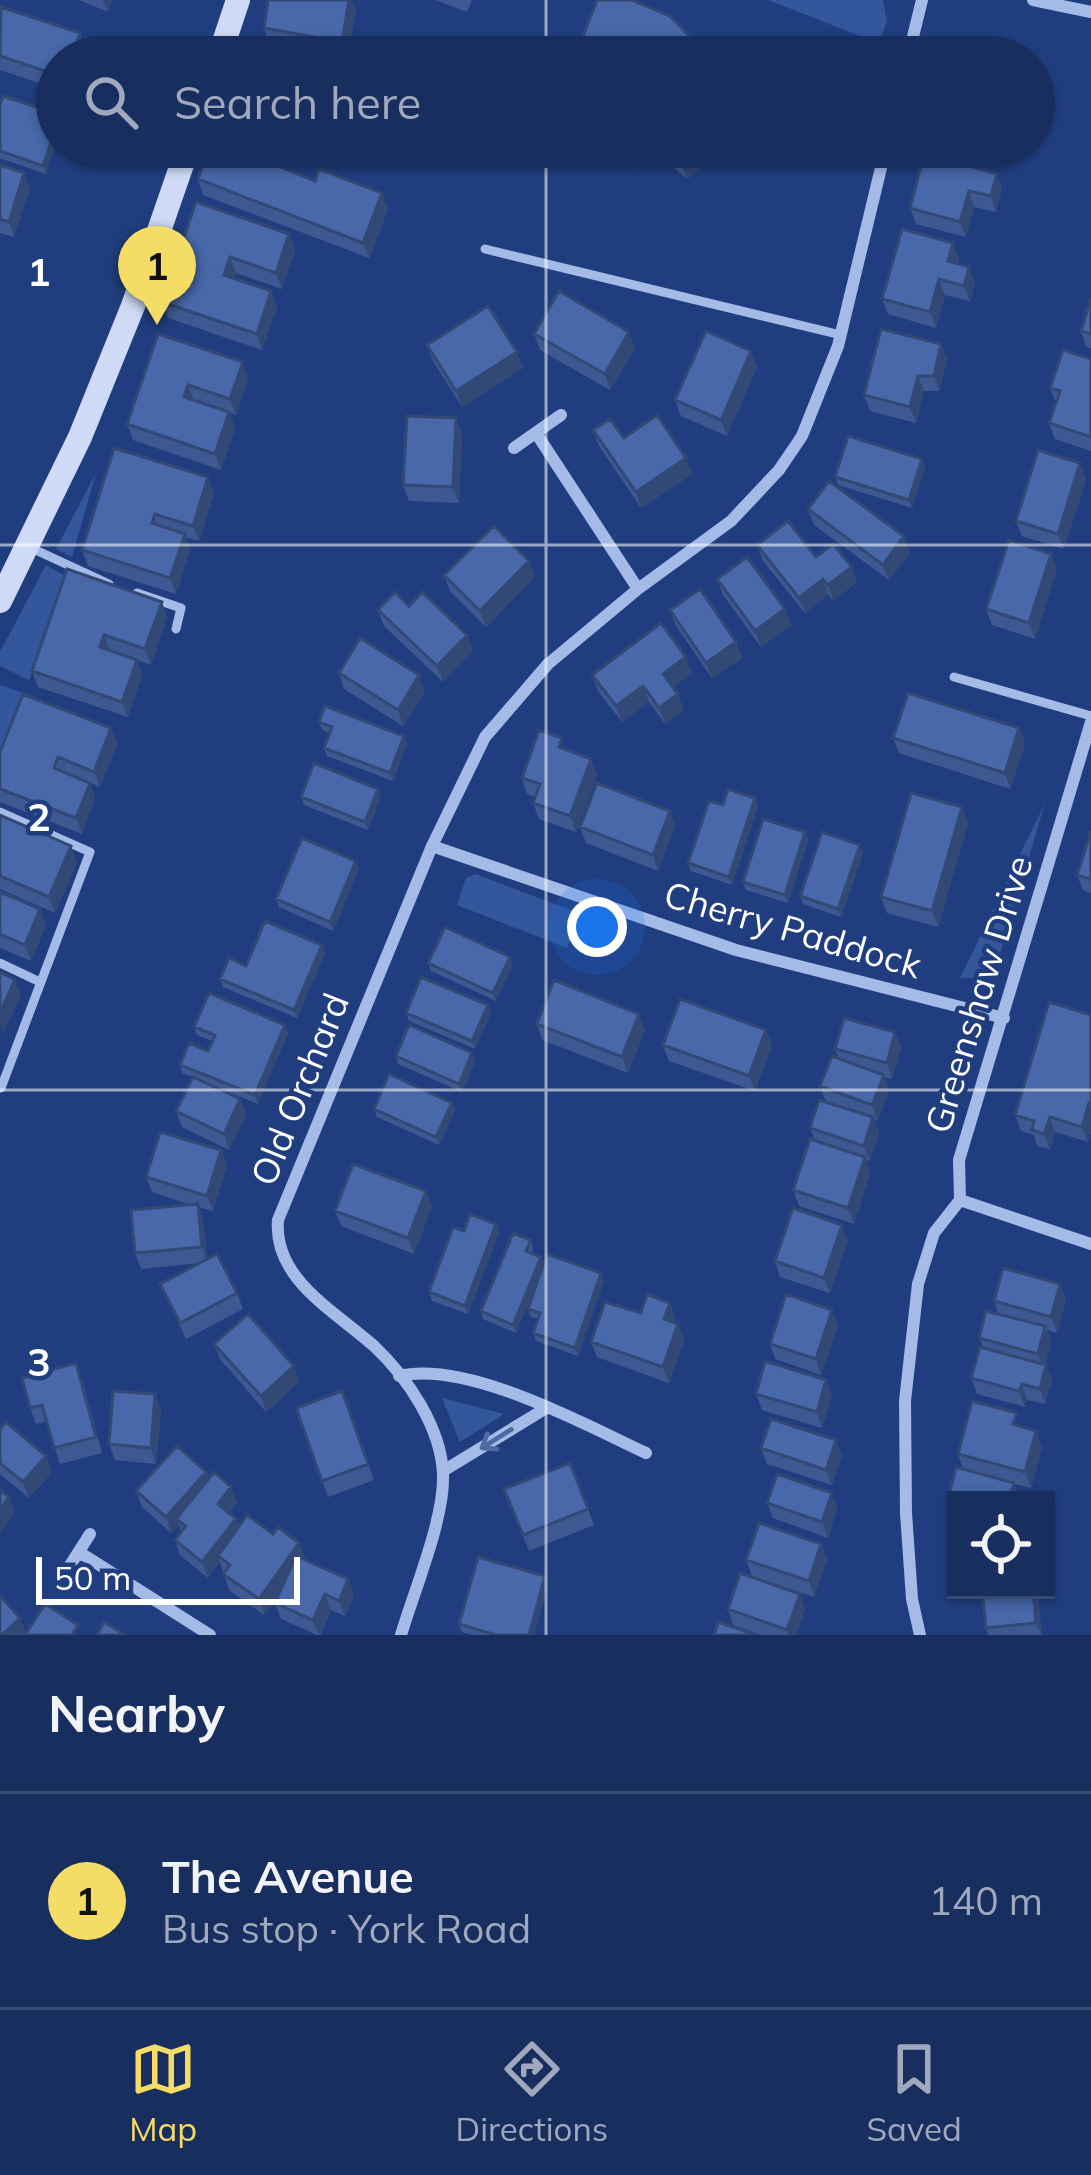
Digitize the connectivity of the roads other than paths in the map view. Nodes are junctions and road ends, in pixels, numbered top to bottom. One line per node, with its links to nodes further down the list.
1 (238, 0): 5 (street)
2 (922, 0): 6 (street)
3 (1033, 0): 4 (street)
4 (1091, 12)
5 (226, 36)
6 (913, 36)
7 (181, 168): 14 (street)
8 (881, 168): 10 (street, Old Orchard)
9 (485, 249): 10 (lane)
10 (841, 335): 15 (street, Old Orchard)
11 (561, 415): 12 (street)
12 (536, 433): 13 (street); 15 (street)
13 (514, 448)
14 (27, 546): 16 (street); 17 (lane)
15 (638, 589): 21 (street, Old Orchard)
16 (0, 601)
17 (176, 628)
18 (954, 677): 19 (lane)
19 (1091, 719): 24 (street, Greenshaw Drive)
20 (0, 812): 23 (lane)
21 (432, 846): 24 (street, Cherry Paddock); 28 (street, Old Orchard)
22 (0, 963): 23 (lane)
23 (40, 982): 25 (lane)
24 (1004, 1018): 26 (street, Greenshaw Drive)
25 (1, 1088)
26 (960, 1200): 27 (street); 37 (street, Greenshaw Drive)
27 (1091, 1244)
28 (399, 1376): 29 (street); 31 (street, Old Orchard)
29 (548, 1406): 30 (street); 31 (street, one-way to 31)
30 (646, 1453)
31 (443, 1471): 36 (street, Old Orchard)
32 (90, 1534): 33 (street)
33 (79, 1552): 34 (street); 35 (street)
34 (68, 1570)
35 (210, 1635)
36 (401, 1635)
37 (920, 1635)

